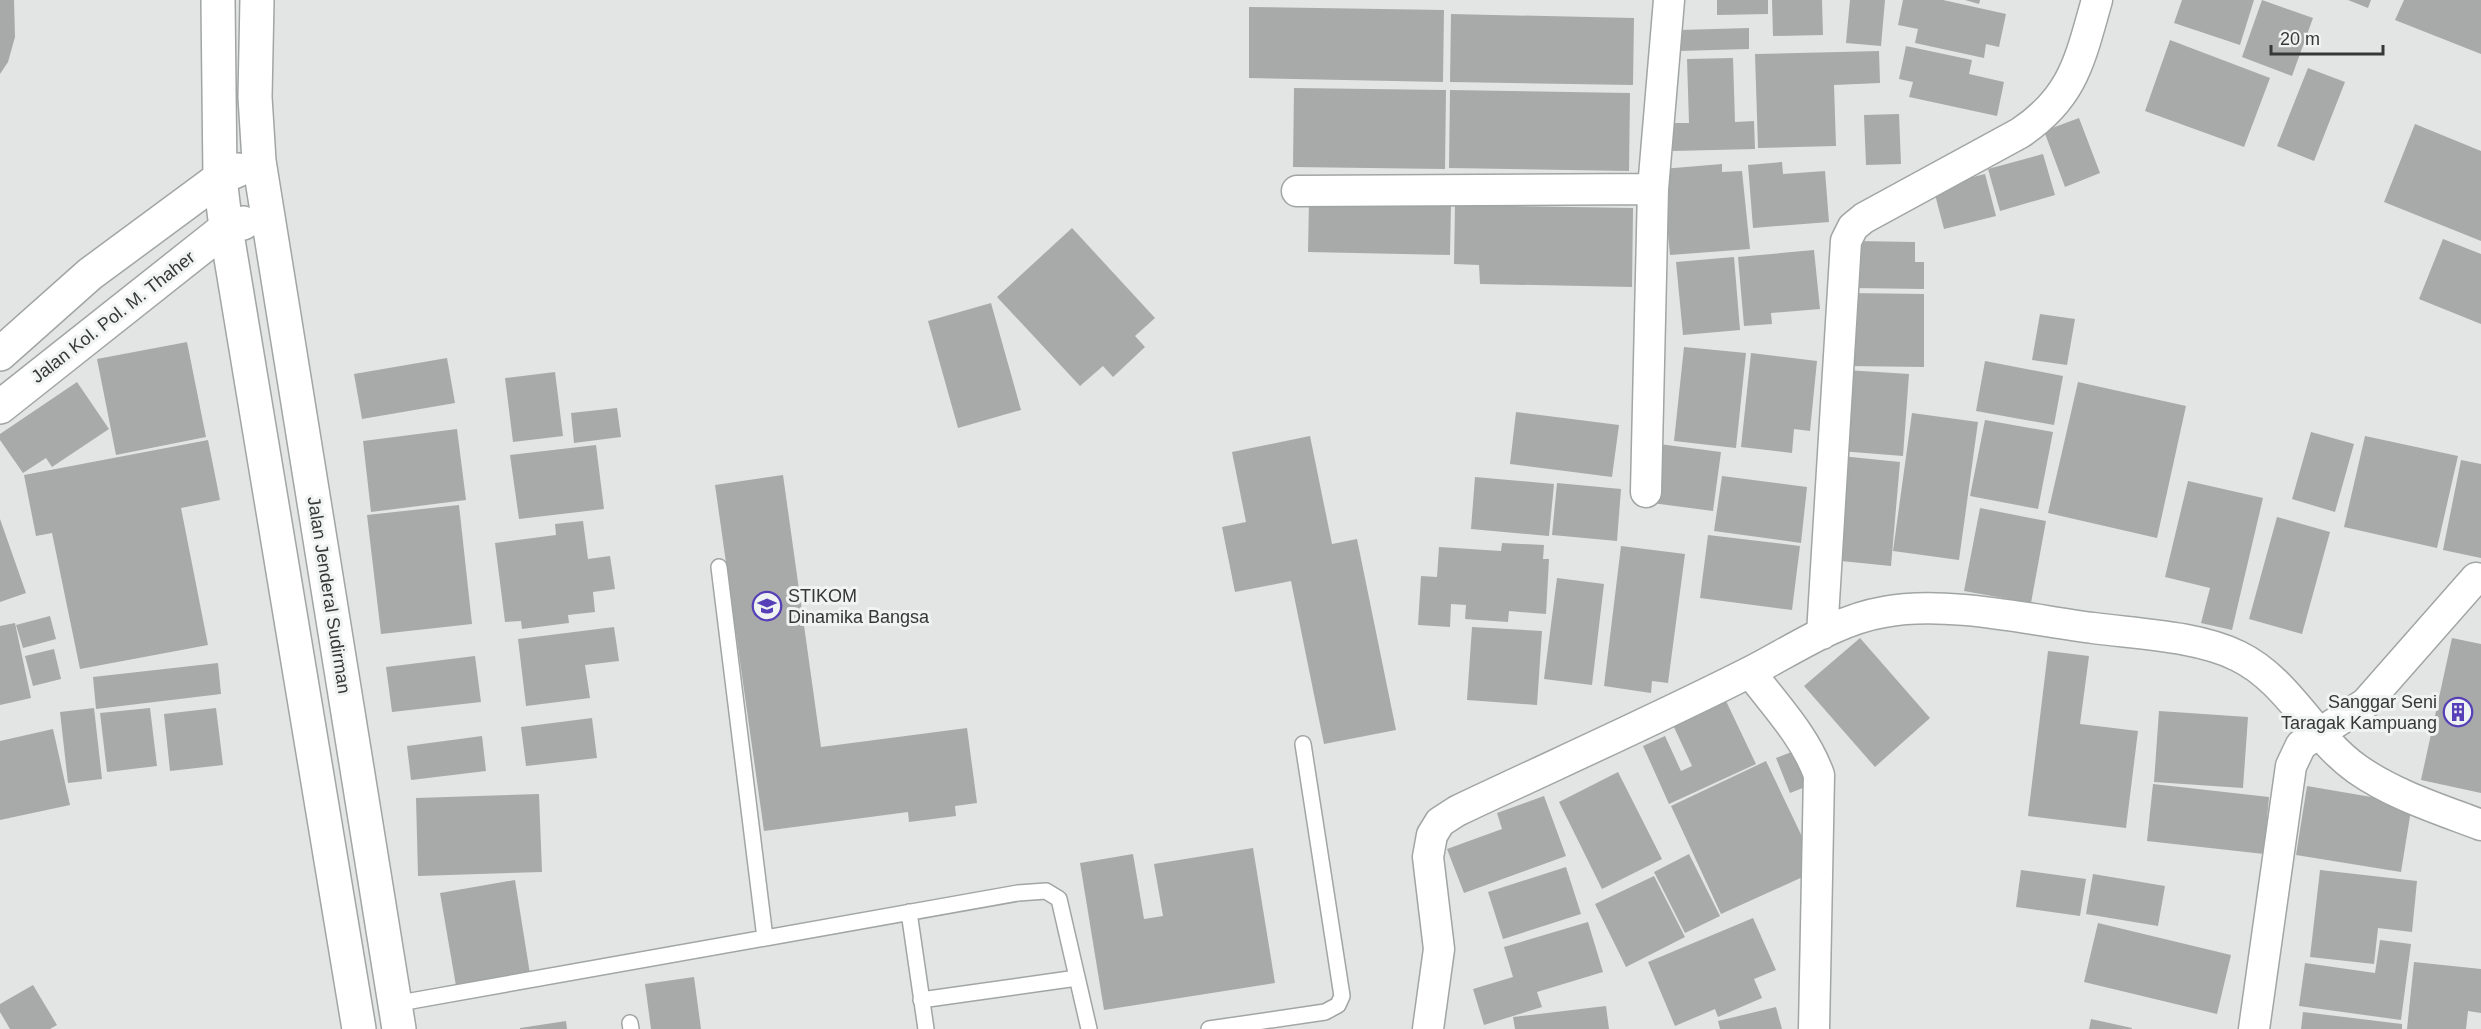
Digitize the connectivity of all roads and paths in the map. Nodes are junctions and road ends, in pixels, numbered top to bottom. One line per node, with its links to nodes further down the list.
1 (218, 0): 6 (highway)
2 (257, 0): 5 (highway, Jalan Jenderal Sudirman)
3 (1669, 0): 7 (street)
4 (2097, 0): 16 (street)
5 (259, 161): 6 (highway); 9 (highway, Jalan Jenderal Sudirman)
6 (220, 178): 10 (highway); 11 (highway)
7 (1653, 189): 8 (street); 13 (street)
8 (1297, 192)
9 (268, 215): 10 (highway); 25 (highway, Jalan Jenderal Sudirman)
10 (226, 228): 12 (highway, Jalan Kol. Pol. M. Thaher); 27 (highway)
11 (0, 354)
12 (0, 407)
13 (1646, 492)
14 (719, 567): 22 (lane)
15 (2476, 578): 18 (street)
16 (1822, 634): 17 (street); 18 (street)
17 (1749, 672): 26 (street); 31 (street)
18 (2318, 733): 20 (street); 32 (street)
19 (1303, 744): 30 (lane)
20 (2481, 825)
21 (909, 912): 22 (lane); 23 (lane); 24 (lane)
22 (765, 938): 25 (lane)
23 (1077, 978): 24 (lane); 29 (lane)
24 (921, 999): 28 (lane)
25 (397, 1016)
26 (1430, 1028)
27 (359, 1029)
28 (926, 1029)
29 (1089, 1029)
30 (1209, 1029)
31 (1814, 1029)
32 (2254, 1029)

